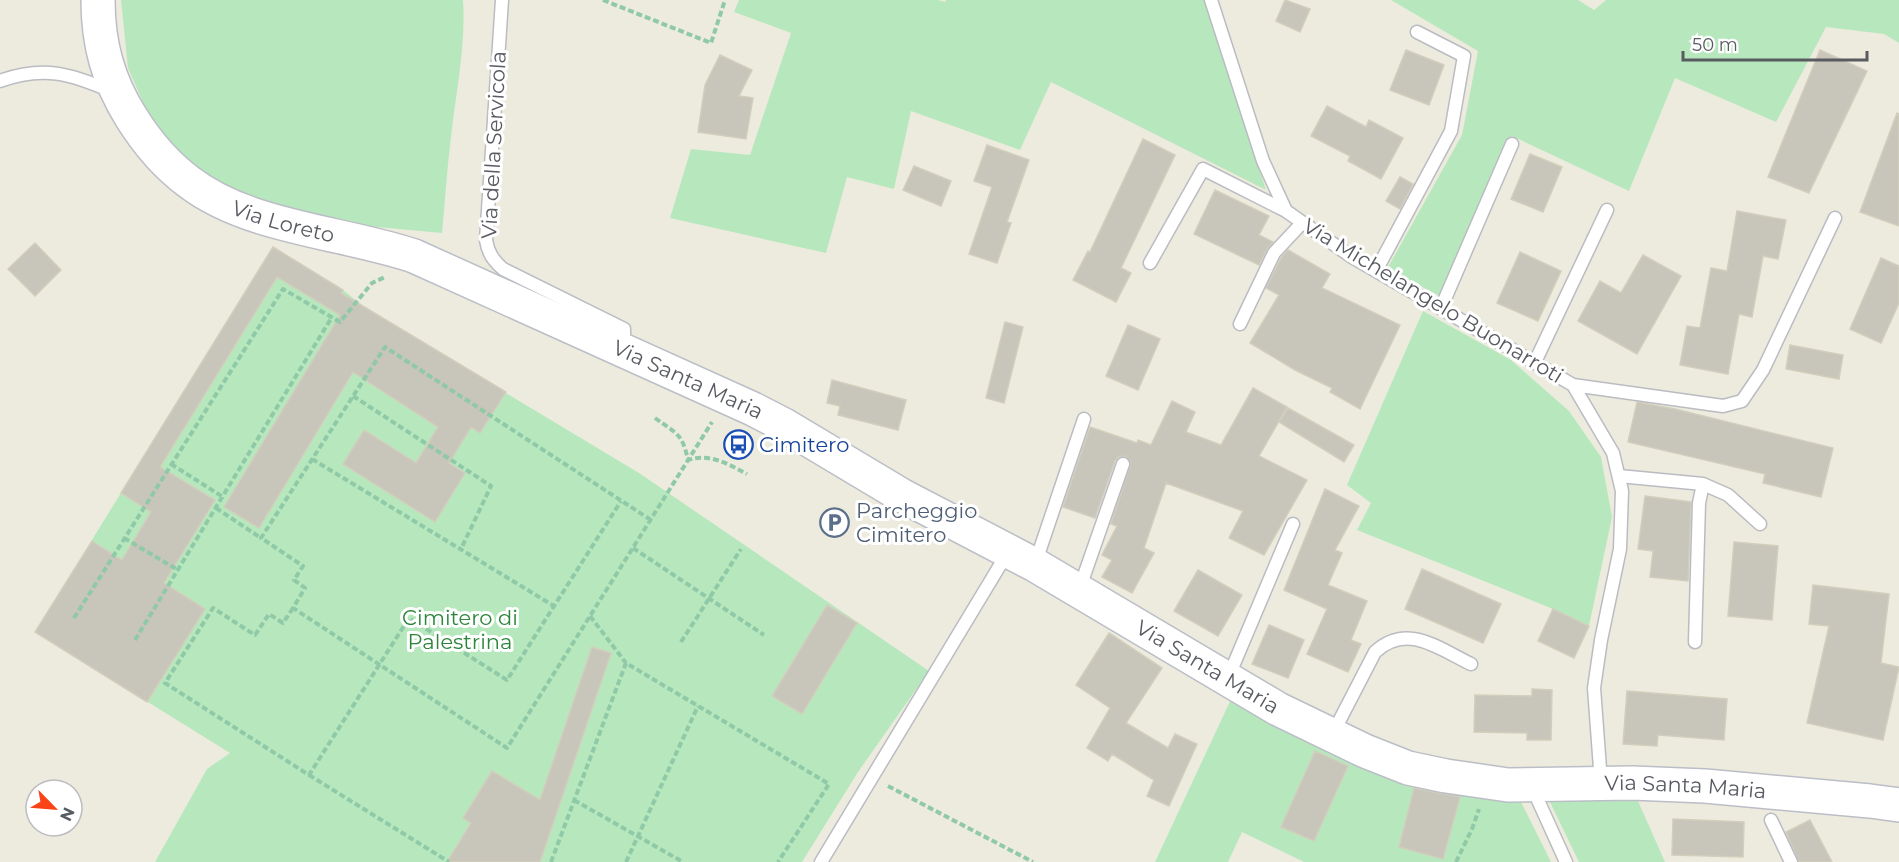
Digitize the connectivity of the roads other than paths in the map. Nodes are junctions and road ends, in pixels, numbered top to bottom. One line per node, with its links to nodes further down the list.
1 (98, 0): 6 (street, Via Loreto)
2 (502, 0): 17 (lane, Via della Servicola)
3 (1211, 0): 9 (lane, Via Michelangelo Buonarroti)
4 (1417, 32): 13 (lane)
5 (0, 81): 6 (lane)
6 (117, 94): 16 (street, Via Loreto)
7 (1512, 144): 14 (lane)
8 (1607, 210): 18 (lane)
9 (1286, 211): 11 (lane, Via Michelangelo Buonarroti); 12 (lane)
10 (1835, 218): 19 (lane)
11 (1302, 223): 13 (lane, Via Michelangelo Buonarroti); 15 (lane)
12 (1150, 263)
13 (1376, 271): 14 (lane, Via Michelangelo Buonarroti)
14 (1441, 308): 18 (lane, Via Michelangelo Buonarroti)
15 (1240, 324)
16 (575, 330): 17 (street, Via Santa Maria)
17 (624, 352): 26 (street, Via Santa Maria)
18 (1535, 362): 19 (lane, Via Michelangelo Buonarroti)
19 (1573, 385): 22 (lane, Via Michelangelo Buonarroti)
20 (1084, 419): 26 (lane)
21 (1123, 464): 27 (lane)
22 (1619, 476): 23 (lane); 32 (lane, Via Michelangelo Buonarroti)
23 (1703, 484): 25 (lane); 28 (lane)
24 (1293, 524): 30 (lane)
25 (1760, 524)
26 (1022, 558): 27 (street, Via Santa Maria); 36 (lane)
27 (1079, 590): 30 (street, Via Santa Maria)
28 (1695, 642)
29 (1472, 664): 31 (lane)
30 (1228, 680): 31 (street, Via Santa Maria)
31 (1332, 735): 33 (street, Via Santa Maria)
32 (1601, 784): 33 (street, Via Santa Maria); 34 (street, Via Santa Maria)
33 (1532, 786): 37 (lane)
34 (1899, 805)
35 (1771, 820): 38 (lane)
36 (821, 862)
37 (1566, 862)
38 (1791, 862)

